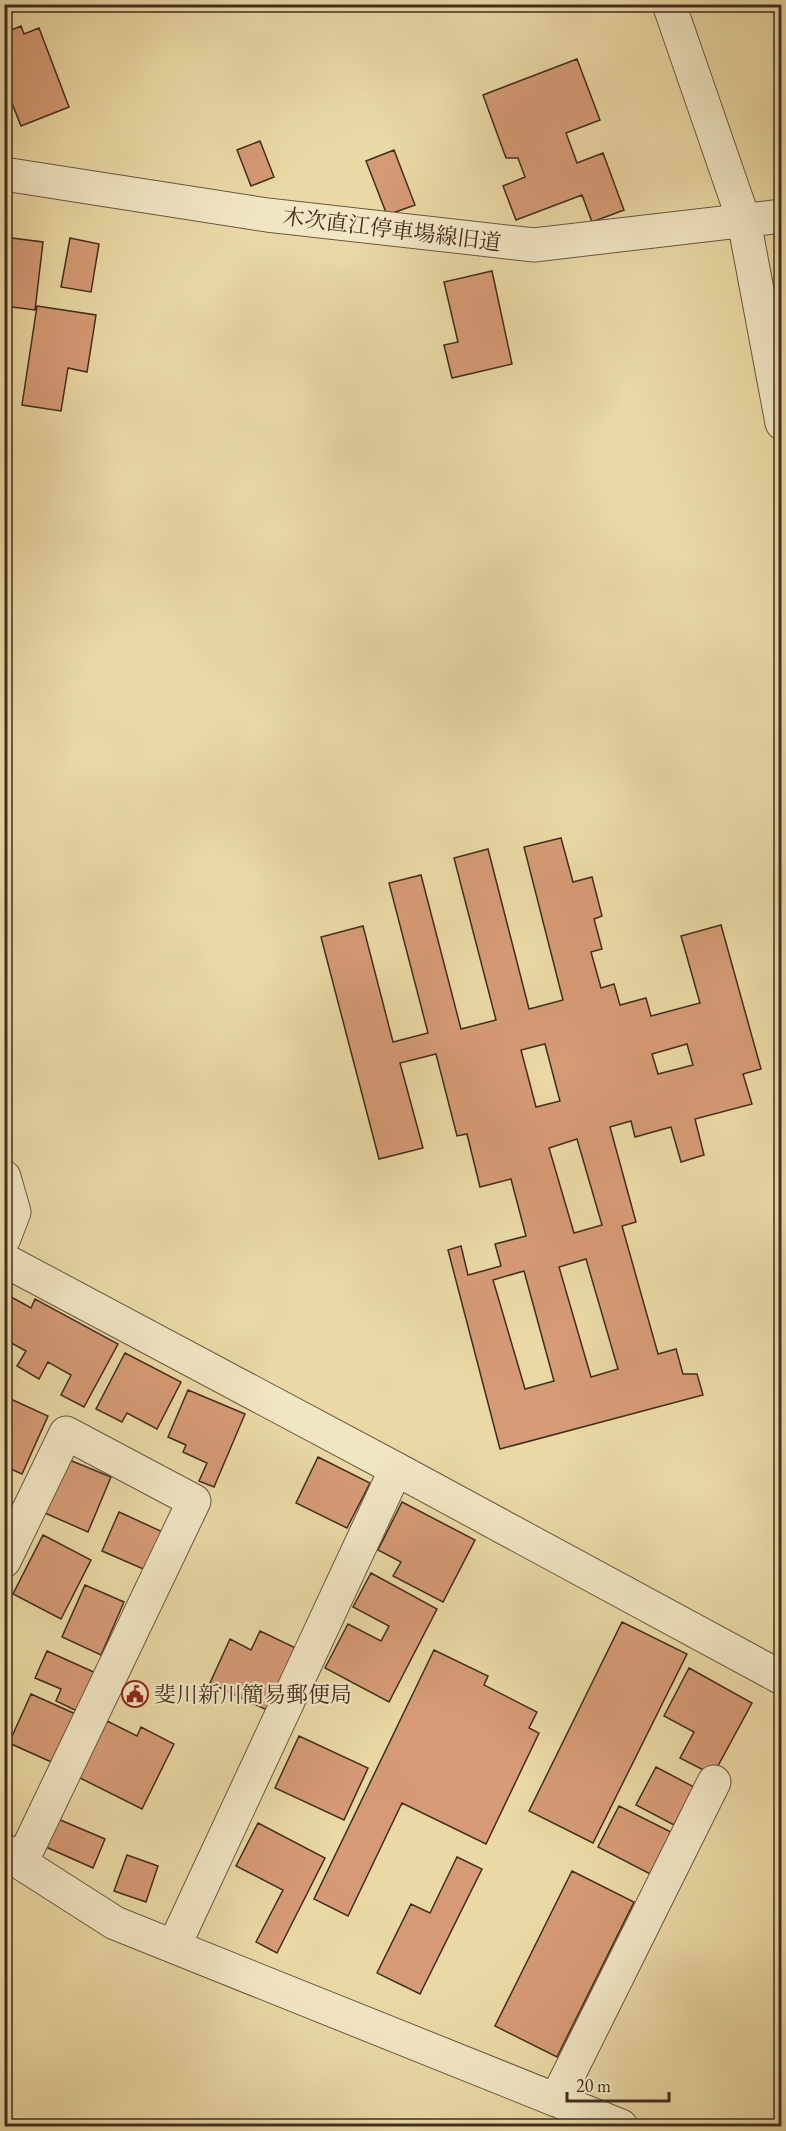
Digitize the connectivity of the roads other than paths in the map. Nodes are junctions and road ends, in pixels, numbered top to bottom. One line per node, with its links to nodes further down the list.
1 (669, 4): 4 (street)
2 (4, 174): 4 (street, 木次直江停車場線旧道)
3 (782, 216): 4 (street, 木次直江停車場線旧道)
4 (744, 221): 5 (street)
5 (782, 423)
6 (4, 1177): 7 (street)
7 (4, 1238)
8 (4, 1260): 9 (street)
9 (396, 1468): 11 (street); 14 (street)
10 (4, 1561): 13 (street)
11 (782, 1678)
12 (714, 1782): 15 (street)
13 (13, 1856): 14 (street)
14 (174, 1946): 15 (street)
15 (555, 2100): 16 (street)
16 (621, 2127)

